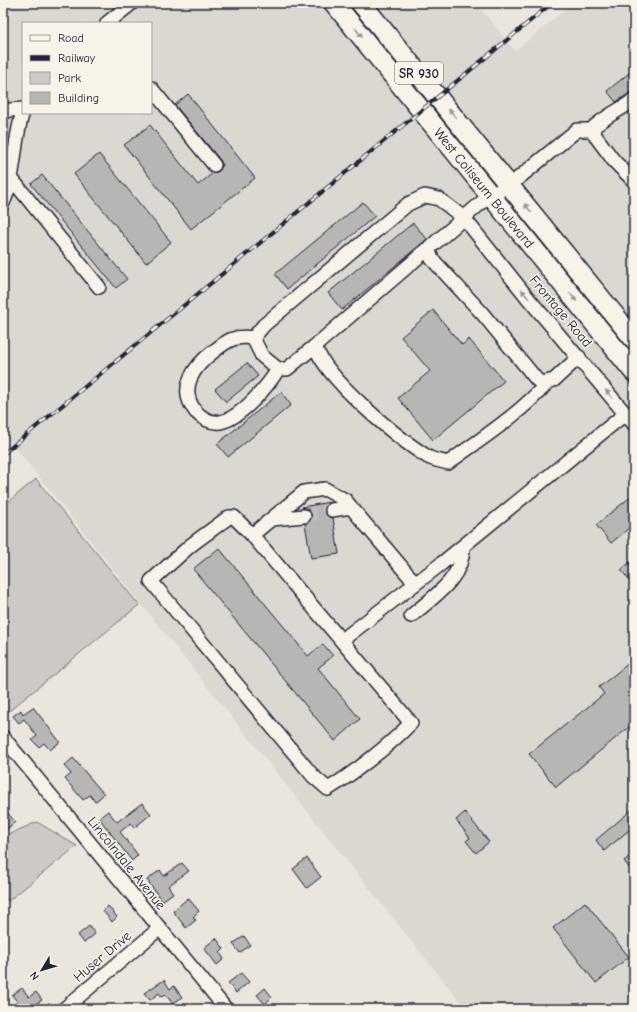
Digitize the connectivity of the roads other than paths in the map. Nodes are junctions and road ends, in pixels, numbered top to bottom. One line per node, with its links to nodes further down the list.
1 (132, 3): 4 (street)
2 (334, 3): 15 (highway, West Coliseum Boulevard / SR 930, one-way to 15)
3 (368, 5): 14 (highway, West Coliseum Boulevard / SR 930, one-way to 3)
4 (109, 22)
5 (152, 89): 11 (street)
6 (634, 100): 10 (street)
7 (22, 110): 8 (street)
8 (3, 114)
9 (22, 114): 12 (street)
10 (591, 130): 13 (street); 14 (street)
11 (214, 165)
12 (11, 178): 16 (street); 19 (street)
13 (634, 181)
14 (510, 185): 15 (street); 21 (highway, West Coliseum Boulevard / SR 930, one-way to 14)
15 (489, 196): 17 (street); 25 (highway, West Coliseum Boulevard / SR 930, one-way to 25)
16 (3, 203)
17 (464, 218): 18 (street); 20 (street, Frontage Road); 23 (street, Frontage Road, one-way to 17)
18 (429, 248): 22 (street); 26 (street)
19 (99, 287)
20 (253, 338): 24 (street); 24 (street)
21 (634, 339)
22 (315, 346): 24 (street); 26 (street)
23 (579, 357): 26 (street); 27 (street, Frontage Road, one-way to 23)
24 (278, 369)
25 (634, 372)
26 (547, 383)
27 (625, 414): 28 (street, Frontage Road); 34 (street)
28 (634, 424)
29 (351, 507): 30 (street); 32 (street); 35 (street)
30 (332, 510)
31 (304, 516): 32 (street)
32 (271, 519): 33 (street)
33 (252, 535): 37 (street); 37 (street)
34 (463, 546): 35 (street); 36 (street)
35 (415, 583): 37 (street)
36 (411, 616)
37 (342, 640)
38 (3, 737): 39 (street, Lincolndale Avenue)
39 (160, 928): 40 (street, Huser Drive); 41 (street, Lincolndale Avenue)
40 (64, 1009)
41 (226, 1009)

